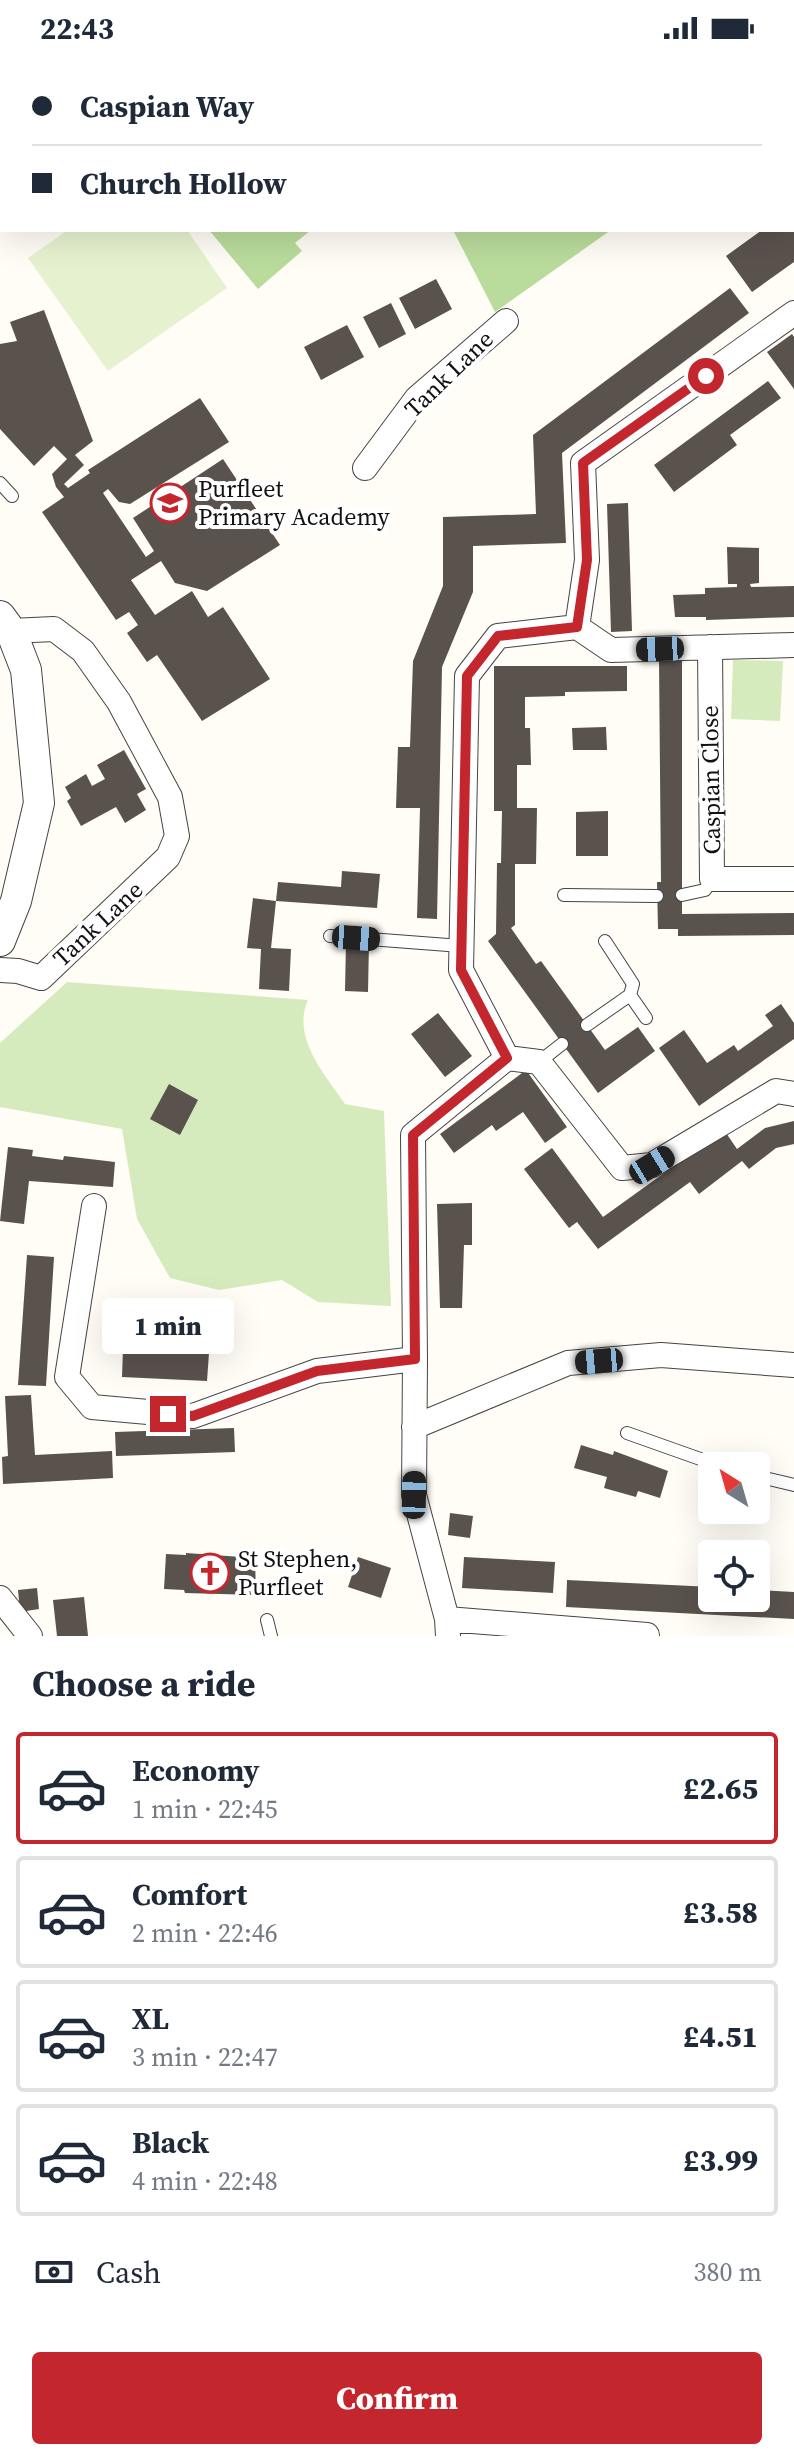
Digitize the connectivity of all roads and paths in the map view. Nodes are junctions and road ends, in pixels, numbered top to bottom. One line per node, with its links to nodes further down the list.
1 (794, 313): 7 (street)
2 (506, 321): 3 (street, Tank Lane)
3 (365, 468)
4 (0, 483): 5 (lane)
5 (12, 496)
6 (5, 624): 16 (street); 19 (street, Tank Lane)
7 (577, 627): 9 (street); 18 (street)
8 (794, 645): 9 (street)
9 (710, 647): 10 (street, Caspian Close)
10 (712, 879): 11 (street, Caspian Close); 13 (lane)
11 (794, 879)
12 (564, 895): 14 (lane)
13 (682, 895)
14 (657, 896)
15 (330, 936): 18 (lane)
16 (0, 941)
17 (605, 941): 20 (lane)
18 (461, 946): 24 (street)
19 (0, 970)
20 (630, 995): 21 (lane); 22 (lane)
21 (646, 1018)
22 (587, 1025)
23 (562, 1044): 25 (lane)
24 (507, 1058): 25 (street); 28 (street)
25 (539, 1062): 26 (street)
26 (794, 1094)
27 (94, 1206): 28 (street)
28 (415, 1359): 30 (street)
29 (794, 1365): 30 (street)
30 (414, 1427): 37 (street)
31 (627, 1433): 32 (lane)
32 (698, 1458)
33 (770, 1479): 34 (lane)
34 (794, 1485)
35 (0, 1598): 39 (street)
36 (267, 1620): 40 (lane)
37 (446, 1630): 38 (street)
38 (647, 1635)
39 (30, 1636)
40 (271, 1636)

